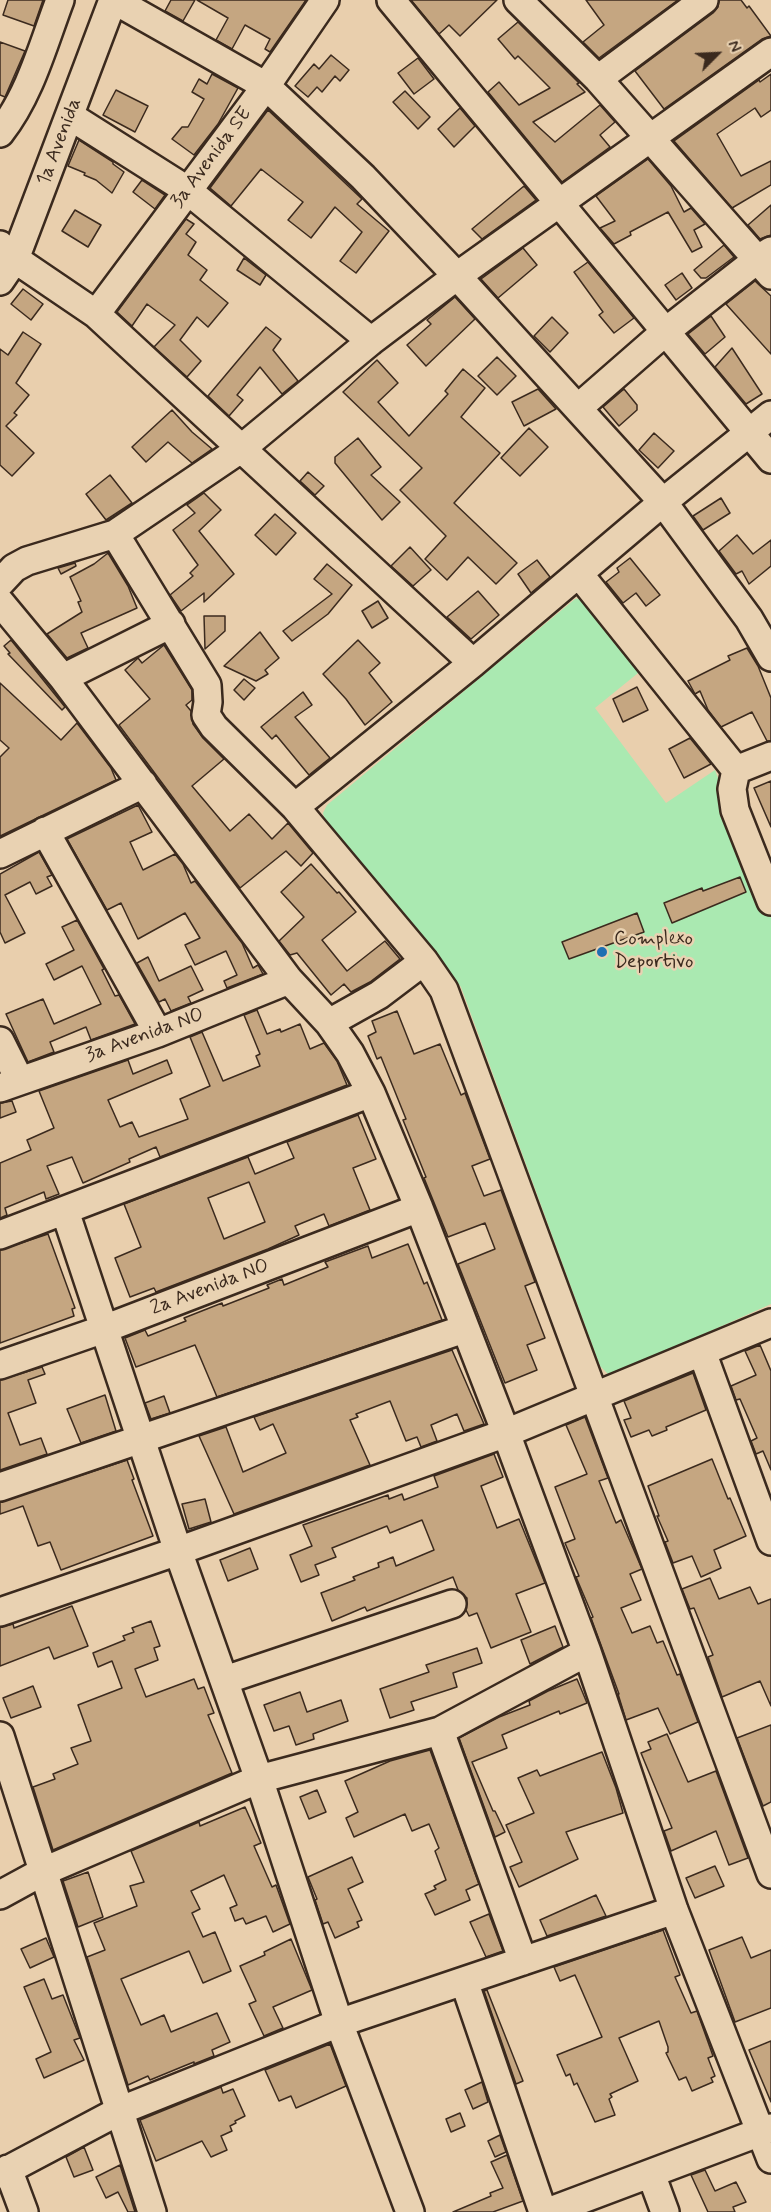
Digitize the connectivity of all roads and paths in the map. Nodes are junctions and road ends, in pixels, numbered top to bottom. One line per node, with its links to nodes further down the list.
1 (60, 0): 11 (street)
2 (113, 0): 9 (street); 10 (street, 1a Avenida)
3 (325, 0): 9 (street, 3a Avenida SE)
4 (391, 0): 14 (street)
5 (518, 0): 8 (street)
6 (704, 0): 8 (street)
7 (771, 52): 12 (street)
8 (598, 79): 12 (street)
9 (266, 86): 13 (street, 3a Avenida SE); 17 (street)
10 (70, 116): 13 (street); 15 (street, 1a Avenida)
11 (0, 133)
12 (650, 138): 14 (street); 16 (street)
13 (187, 190): 18 (street, 3a Avenida SE); 20 (street)
14 (559, 203): 17 (street); 19 (street)
15 (5, 262): 18 (street)
16 (767, 262): 19 (street)
17 (457, 276): 20 (street); 21 (street)
18 (96, 314): 24 (street)
19 (665, 332): 21 (street); 23 (street)
20 (371, 341): 24 (street)
21 (578, 408): 26 (street)
22 (771, 415): 23 (street)
23 (748, 432): 25 (street); 26 (street)
24 (242, 448): 27 (street); 33 (street)
25 (771, 459)
26 (663, 502): 28 (street); 32 (street)
27 (115, 534): 29 (street); 31 (street)
28 (579, 574): 33 (street); 36 (street)
29 (0, 583)
30 (0, 602): 34 (street)
31 (171, 624): 34 (street); 38 (street)
32 (771, 657)
33 (473, 663): 38 (street)
34 (63, 678): 37 (street)
35 (771, 756): 36 (street)
36 (736, 770): 41 (street)
37 (143, 784): 39 (street); 43 (street)
38 (295, 807): 42 (street)
39 (45, 831): 40 (street); 45 (street)
40 (0, 854)
41 (771, 901)
42 (424, 961): 44 (street); 57 (street)
43 (289, 980): 44 (street); 45 (street, 3a Avenida NO)
44 (329, 1023): 48 (street)
45 (158, 1034): 47 (street, 3a Avenida NO)
46 (0, 1041): 47 (street)
47 (10, 1084)
48 (371, 1093): 49 (street); 50 (street)
49 (419, 1208): 53 (street, 2a Avenida NO); 54 (street)
50 (65, 1211): 51 (street); 53 (street)
51 (0, 1235)
52 (771, 1323): 55 (street)
53 (104, 1329): 56 (street, 2a Avenida NO); 59 (street)
54 (464, 1329): 58 (street); 59 (street)
55 (702, 1352): 57 (street); 61 (street)
56 (0, 1365)
57 (596, 1397): 58 (street); 71 (street)
58 (506, 1433): 62 (street); 65 (street)
59 (141, 1440): 60 (street); 62 (street)
60 (0, 1487)
61 (771, 1541)
62 (178, 1551): 64 (street); 66 (street)
63 (452, 1604): 66 (street)
64 (0, 1612)
65 (587, 1652): 67 (street); 73 (street)
66 (225, 1680): 69 (street)
67 (440, 1731): 69 (street); 74 (street)
68 (2, 1751): 70 (street)
69 (259, 1779): 70 (street); 76 (street)
70 (42, 1872): 72 (street); 77 (street)
71 (771, 1874)
72 (0, 1895)
73 (674, 1910): 74 (street); 78 (street)
74 (524, 1961): 75 (street)
75 (464, 1981): 76 (street); 85 (street)
76 (339, 2023): 77 (street); 84 (street)
77 (119, 2111): 80 (street); 83 (street)
78 (766, 2130): 79 (street); 81 (street)
79 (771, 2159)
80 (4, 2171): 82 (street)
81 (651, 2174): 85 (street); 86 (street)
82 (24, 2212)
83 (152, 2212)
84 (410, 2212)
85 (546, 2212)
86 (665, 2212)

